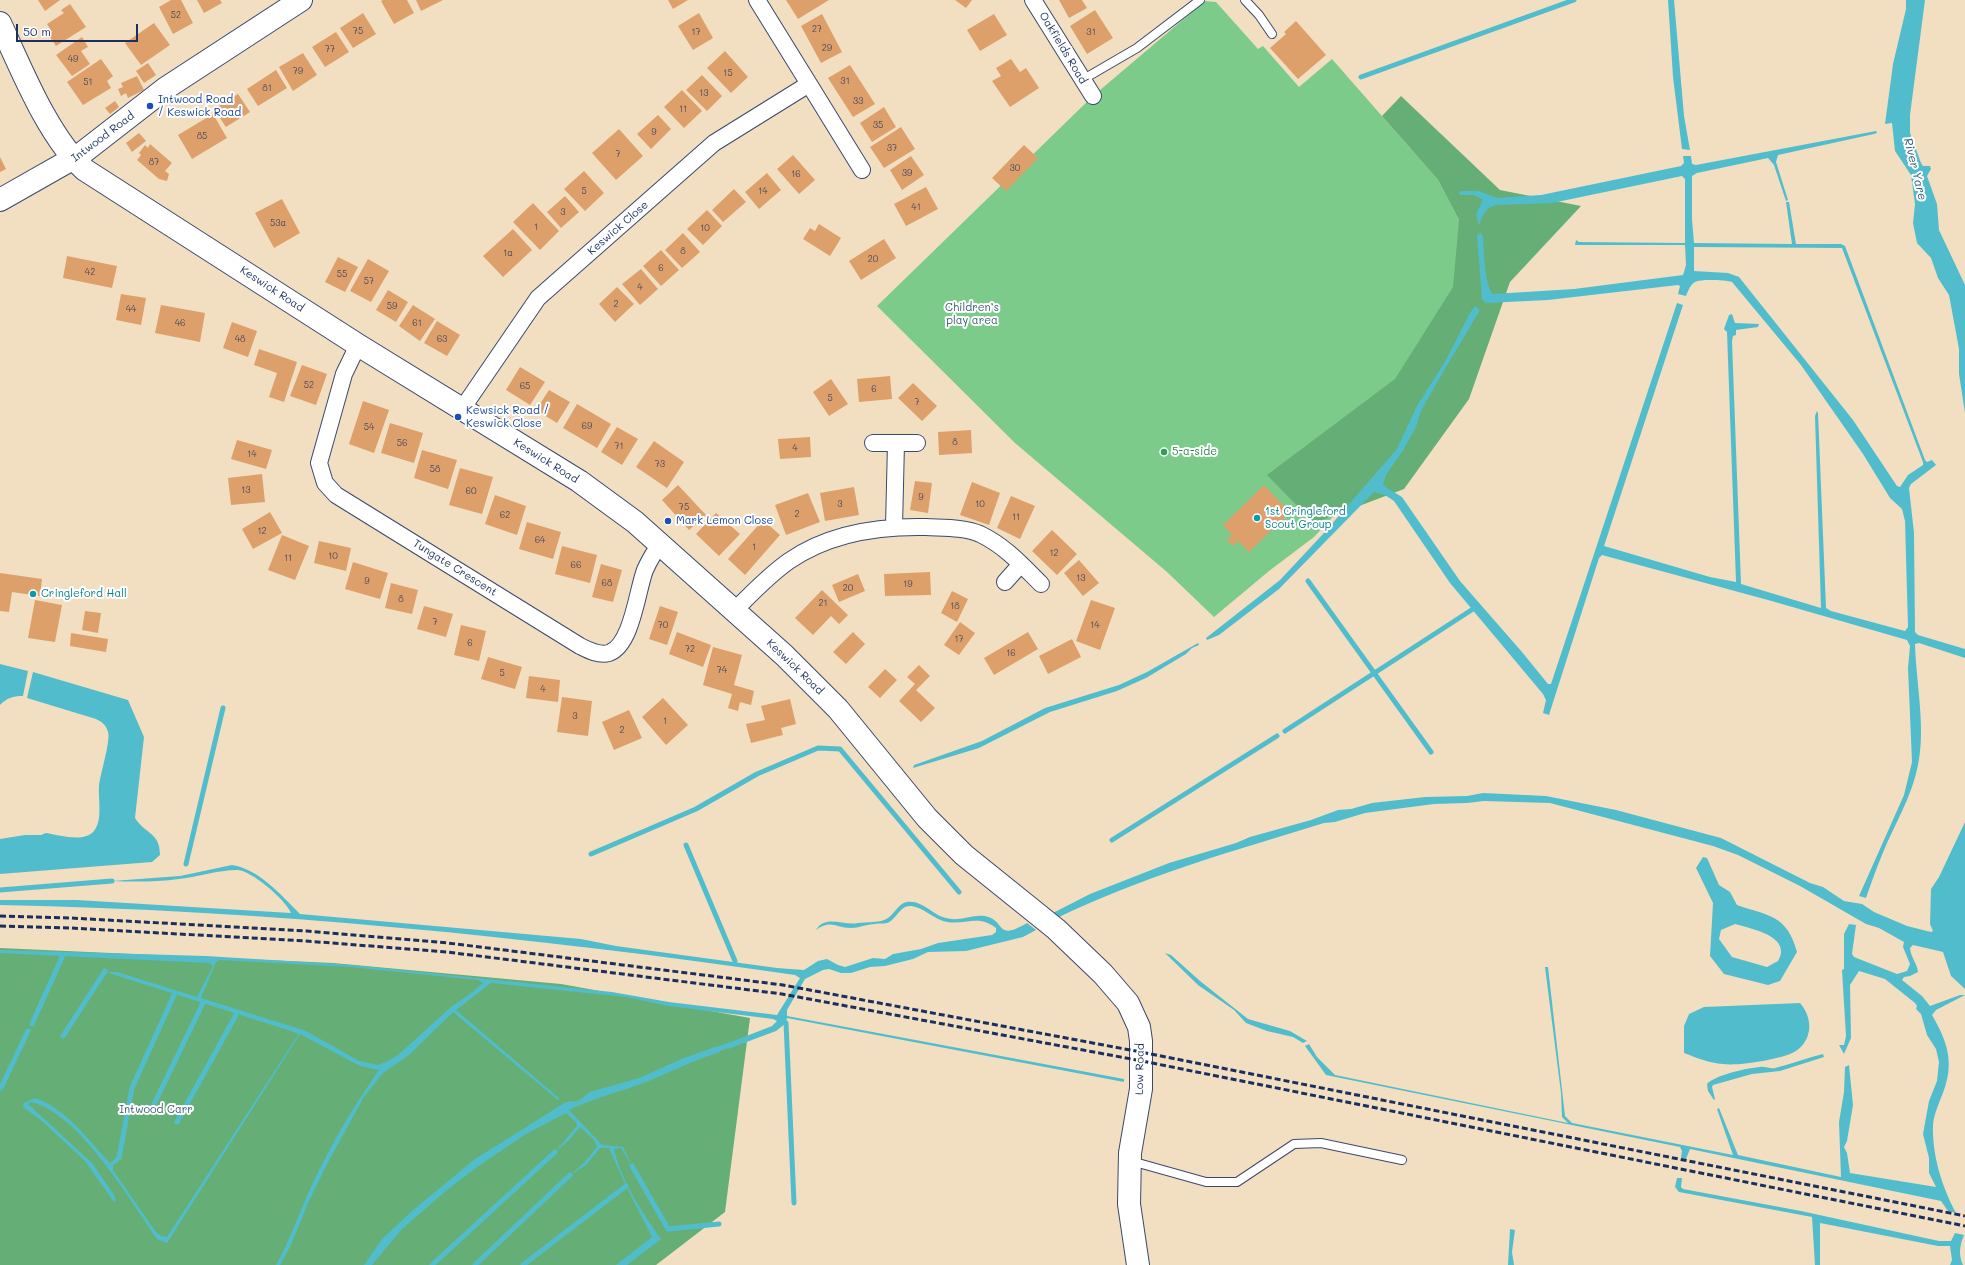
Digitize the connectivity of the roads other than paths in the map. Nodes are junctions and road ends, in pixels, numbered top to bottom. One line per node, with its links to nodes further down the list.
1 (301, 0): 11 (street, Intwood Road)
2 (757, 0): 9 (street)
3 (1034, 0): 8 (street, Oakfields Road)
4 (1200, 0): 8 (lane)
5 (1245, 0): 7 (lane)
6 (0, 23): 11 (street, Keswick Road)
7 (1272, 34)
8 (1082, 80): 10 (street, Oakfields Road)
9 (809, 84): 12 (street); 15 (street, Keswick Close)
10 (1093, 96)
11 (73, 160): 13 (street, Intwood Road); 14 (street, Keswick Road)
12 (862, 170)
13 (0, 200)
14 (358, 345): 15 (street, Keswick Road); 20 (street, Tungate Crescent)
15 (462, 409): 20 (street, Keswick Road)
16 (873, 443): 18 (street)
17 (917, 443): 18 (street)
18 (896, 444): 19 (street)
19 (894, 527): 21 (street); 24 (street)
20 (661, 543): 24 (street, Keswick Road)
21 (1021, 564): 22 (street); 23 (street)
22 (1004, 582)
23 (1041, 584)
24 (735, 610): 25 (street, Keswick Road)
25 (1036, 912): 27 (street, Low Road)
26 (1402, 1160): 27 (lane)
27 (1130, 1161): 28 (street, Low Road)
28 (1138, 1265)

